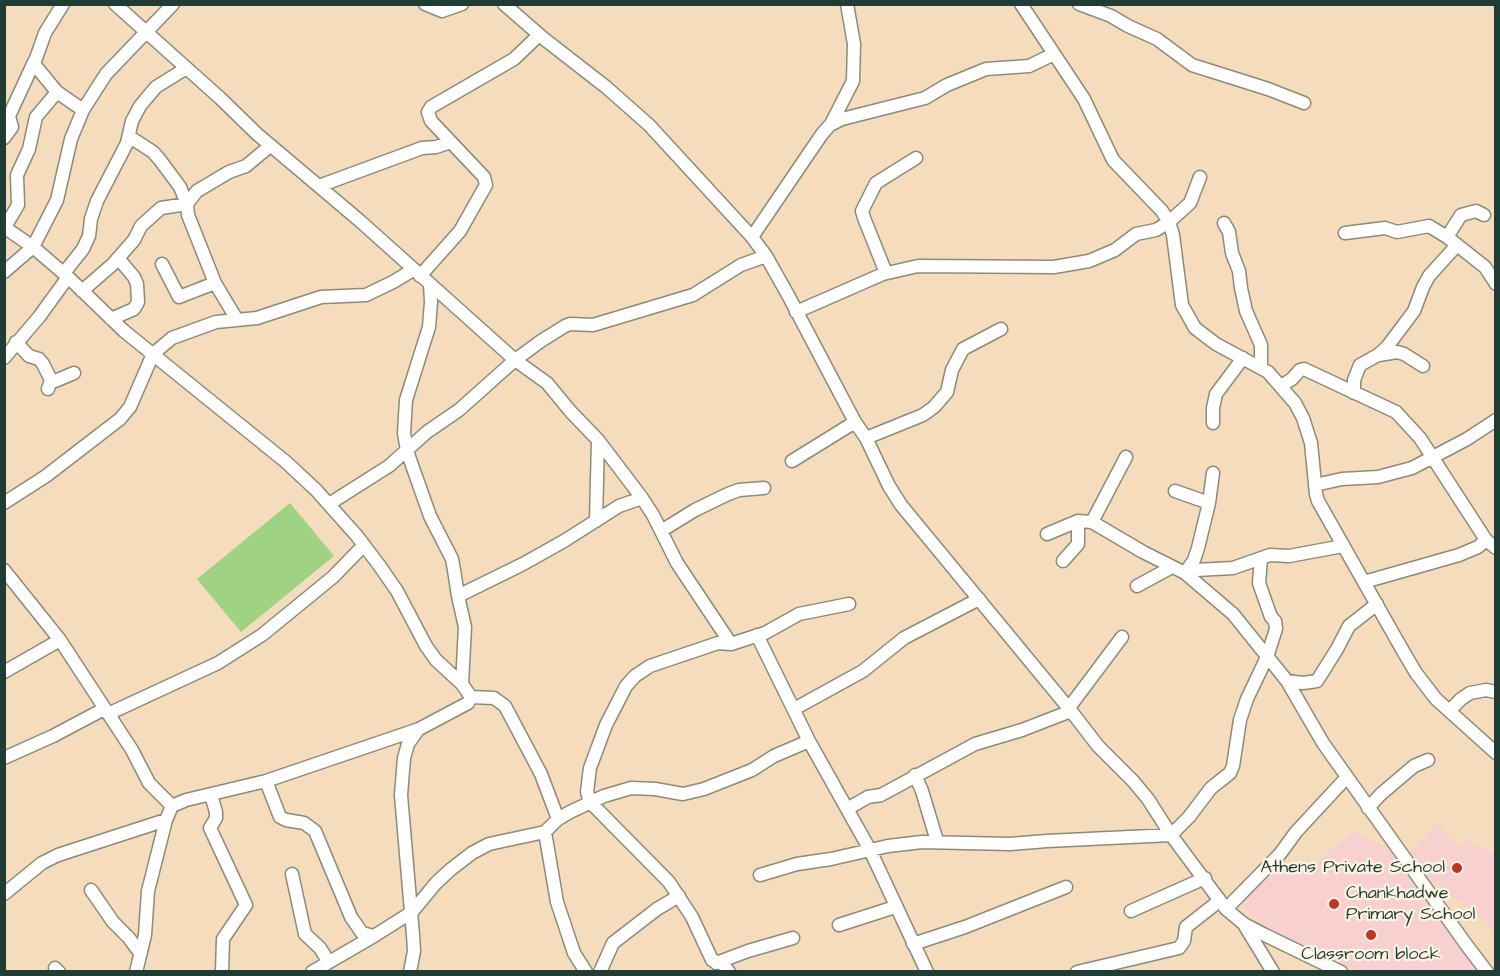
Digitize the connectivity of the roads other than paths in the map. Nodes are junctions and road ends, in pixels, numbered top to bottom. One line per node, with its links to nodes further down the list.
1 (63, 4): 13 (street)
2 (115, 4): 10 (street)
3 (173, 4): 10 (street)
4 (425, 4): 5 (street)
5 (462, 4)
6 (504, 4): 11 (street)
7 (847, 4): 18 (street)
8 (1021, 4): 12 (street)
9 (1079, 4): 16 (street)
10 (146, 33): 14 (street); 17 (street)
11 (539, 35): 21 (street); 32 (street)
12 (1054, 54): 18 (street); 28 (street)
13 (34, 62): 15 (street); 20 (street)
14 (185, 69): 19 (street); 22 (street)
15 (57, 92): 17 (street); 30 (street)
16 (1304, 103)
17 (83, 110): 34 (street)
18 (830, 125): 32 (street)
19 (130, 137): 26 (street); 40 (street)
20 (4, 138)
21 (451, 142): 25 (street); 41 (street)
22 (270, 146): 25 (street); 26 (street)
23 (916, 158): 39 (street)
24 (1200, 177): 28 (street)
25 (319, 186): 41 (street)
26 (187, 204): 36 (street); 42 (street)
27 (1484, 215): 33 (street)
28 (1168, 222): 39 (street); 53 (street)
29 (1224, 223): 55 (street)
30 (5, 227): 34 (street)
31 (1345, 233): 33 (street)
32 (752, 237): 35 (street)
33 (1452, 241): 43 (street); 51 (street)
34 (33, 247): 38 (street); 40 (street)
35 (766, 256): 45 (street); 54 (street)
36 (118, 258): 44 (street); 47 (street)
37 (162, 264): 42 (street)
38 (4, 272)
39 (886, 273): 45 (street)
40 (66, 275): 44 (street); 49 (street)
41 (421, 276): 46 (street); 54 (street); 65 (street)
42 (215, 283): 46 (street)
43 (1496, 284)
44 (82, 291): 47 (street)
45 (796, 312): 61 (street)
46 (236, 318): 50 (street)
47 (111, 319): 50 (street)
48 (1001, 329): 63 (street)
49 (16, 342): 52 (street); 57 (street)
50 (153, 354): 74 (street); 76 (street)
51 (1378, 355): 56 (street); 59 (street)
52 (4, 358)
53 (1243, 358): 55 (street); 62 (street)
54 (515, 360): 64 (street); 65 (street)
55 (1261, 366): 58 (street)
56 (1423, 366)
57 (74, 373)
58 (1281, 386): 59 (street); 70 (street)
59 (1354, 393): 67 (street)
60 (1496, 420): 67 (street)
61 (855, 422): 63 (street); 68 (street)
62 (1213, 423)
63 (866, 438): 93 (street)
64 (598, 440): 73 (street); 77 (street)
65 (407, 451): 76 (street); 92 (street)
66 (1126, 457): 79 (street)
67 (1434, 458): 70 (street); 82 (street)
68 (792, 461)
69 (1213, 473): 75 (street)
70 (1315, 485): 84 (street)
71 (764, 488): 80 (street)
72 (1175, 491): 75 (street)
73 (642, 498): 77 (street); 80 (street)
74 (4, 503)
75 (1209, 503): 89 (street)
76 (329, 504): 83 (street)
77 (596, 521): 92 (street)
78 (1078, 521): 79 (street); 81 (street); 86 (street)
79 (1092, 522): 87 (street)
80 (661, 531): 99 (street)
81 (1047, 534)
82 (1491, 544): 90 (street)
83 (364, 545): 103 (street); 109 (street)
84 (1343, 546): 85 (street); 90 (street)
85 (1261, 559): 89 (street); 100 (street)
86 (1063, 561)
87 (1172, 567): 89 (street); 91 (street)
88 (4, 570): 98 (street)
89 (1185, 573): 100 (street)
90 (1364, 582): 95 (street)
91 (1137, 586)
92 (458, 596): 103 (street)
93 (979, 599): 106 (street); 107 (street)
94 (849, 604): 96 (street)
95 (1377, 604): 102 (street); 108 (street)
96 (757, 635): 99 (street); 106 (street)
97 (1122, 637): 107 (street)
98 (60, 640): 101 (street); 109 (street)
99 (731, 644): 119 (street)
100 (1267, 657): 102 (street); 126 (street)
101 (4, 672)
102 (1287, 681): 116 (street)
103 (462, 684): 105 (street)
104 (1496, 692): 108 (street)
105 (471, 696): 110 (street); 124 (street)
106 (795, 709): 111 (street)
107 (1070, 710): 115 (street); 126 (street)
108 (1449, 711): 112 (street)
109 (106, 712): 113 (street); 120 (street)
110 (419, 729): 117 (street); 139 (street)
111 (809, 741): 119 (street); 122 (street)
112 (1496, 753)
113 (4, 758)
114 (1428, 760): 121 (street)
115 (915, 775): 122 (street); 127 (street)
116 (1347, 777): 121 (street); 136 (street)
117 (266, 781): 118 (street); 142 (street)
118 (211, 795): 120 (street); 149 (street)
119 (590, 802): 124 (street); 135 (street)
120 (172, 806): 123 (street)
121 (1368, 808): 159 (street)
122 (847, 809): 128 (street)
123 (166, 819): 133 (street); 145 (street)
124 (558, 819): 125 (street)
125 (544, 832): 139 (street); 152 (street)
126 (1171, 835): 127 (street); 131 (street)
127 (937, 841): 128 (street)
128 (870, 850): 130 (street); 137 (street)
129 (292, 874): 146 (street)
130 (760, 875)
131 (1205, 878): 136 (street); 138 (street)
132 (1066, 887): 144 (street)
133 (6, 888)
134 (90, 890): 145 (street)
135 (679, 896): 147 (street); 153 (street)
136 (1222, 904): 140 (street); 156 (street)
137 (896, 907): 141 (street); 144 (street)
138 (1131, 911)
139 (412, 912): 142 (street); 151 (street)
140 (1244, 924): 157 (street); 158 (street)
141 (839, 925)
142 (374, 936): 146 (street)
143 (794, 938): 147 (street)
144 (913, 944): 155 (street)
145 (140, 953): 148 (street)
146 (328, 961): 150 (street)
147 (716, 963): 154 (street)
148 (136, 972)
149 (222, 972)
150 (312, 972)
151 (410, 972)
152 (586, 972)
153 (600, 972)
154 (729, 972)
155 (927, 972)
156 (1077, 972)
157 (1273, 972)
158 (1341, 972)
159 (1487, 972)

